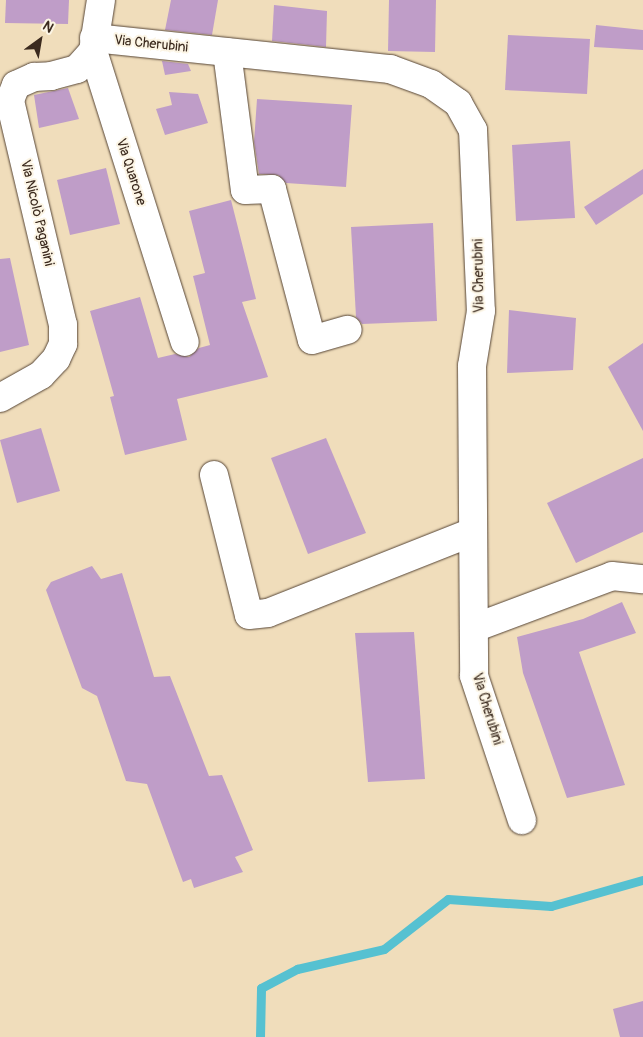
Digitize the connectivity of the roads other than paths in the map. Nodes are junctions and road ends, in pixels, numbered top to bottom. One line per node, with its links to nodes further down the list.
1 (101, 0): 2 (street, Via Quarone)
2 (93, 45): 3 (street, Via Cherubini); 5 (street, Via Quarone); 6 (street, Via Nicolò Paganini)
3 (227, 52): 4 (street); 8 (street, Via Cherubini)
4 (348, 330)
5 (185, 342)
6 (0, 398)
7 (214, 475): 8 (street)
8 (473, 532): 10 (street, Via Cherubini)
9 (643, 579): 10 (street)
10 (474, 628): 11 (street, Via Cherubini)
11 (522, 820)

